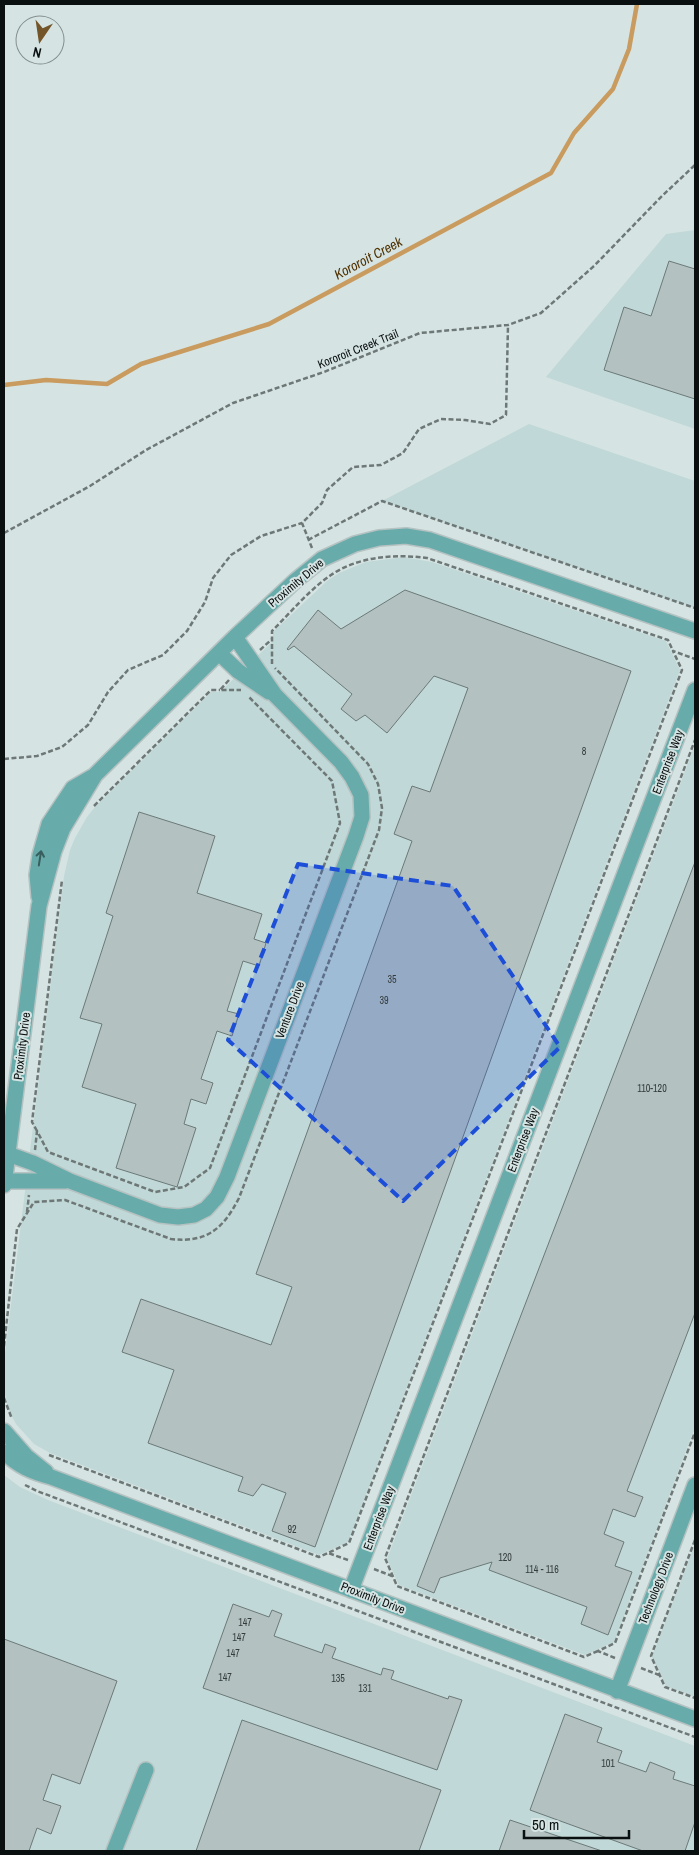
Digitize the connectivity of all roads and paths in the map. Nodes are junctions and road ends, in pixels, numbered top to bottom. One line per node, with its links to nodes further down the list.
1 (695, 165): 2 (path, Kororoit Creek Trail)
2 (508, 325): 3 (path); 4 (path, Kororoit Creek Trail)
3 (302, 523): 5 (path); 18 (path)
4 (4, 533)
5 (322, 559): 6 (street, Proximity Drive); 7 (street, Proximity Drive)
6 (695, 631)
7 (235, 638): 10 (street, Proximity Drive); 11 (street, Venture Drive)
8 (272, 640): 9 (path); 11 (path); 28 (path)
9 (673, 651): 12 (path); 38 (path)
10 (219, 653): 13 (street, Venture Drive); 22 (street, Proximity Drive)
11 (251, 659): 16 (street, Venture Drive)
12 (695, 659)
13 (238, 671): 14 (path); 16 (street, Venture Drive)
14 (220, 690): 19 (path); 21 (path)
15 (695, 690): 39 (street, Enterprise Way)
16 (275, 695): 26 (street, Venture Drive)
17 (695, 740): 40 (path)
18 (4, 759)
19 (88, 812)
20 (63, 875): 21 (path)
21 (37, 1131): 23 (path)
22 (8, 1154): 23 (street, Venture Drive); 25 (street, Proximity Drive)
23 (33, 1162): 26 (street, Venture Drive)
24 (31, 1180): 25 (street, Venture Drive); 26 (street, Venture Drive); 28 (path)
25 (4, 1181): 27 (street, Proximity Drive)
26 (70, 1182)
27 (4, 1185)
28 (27, 1213): 29 (path)
29 (4, 1346)
30 (4, 1398): 31 (path)
31 (8, 1425): 34 (street, Proximity Drive)
32 (4, 1452): 34 (street, Proximity Drive)
33 (43, 1452): 38 (path)
34 (51, 1476): 41 (street, Proximity Drive)
35 (22, 1483): 46 (path)
36 (695, 1485): 43 (street, Technology Drive)
37 (695, 1540): 44 (path)
38 (328, 1553): 39 (path)
39 (361, 1564): 40 (path); 41 (street, Enterprise Way)
40 (393, 1576): 42 (path)
41 (351, 1590): 43 (street, Proximity Drive)
42 (598, 1651)
43 (617, 1691): 45 (street, Proximity Drive)
44 (695, 1698)
45 (695, 1719)
46 (695, 1737)
47 (146, 1770): 48 (street)
48 (114, 1851)

